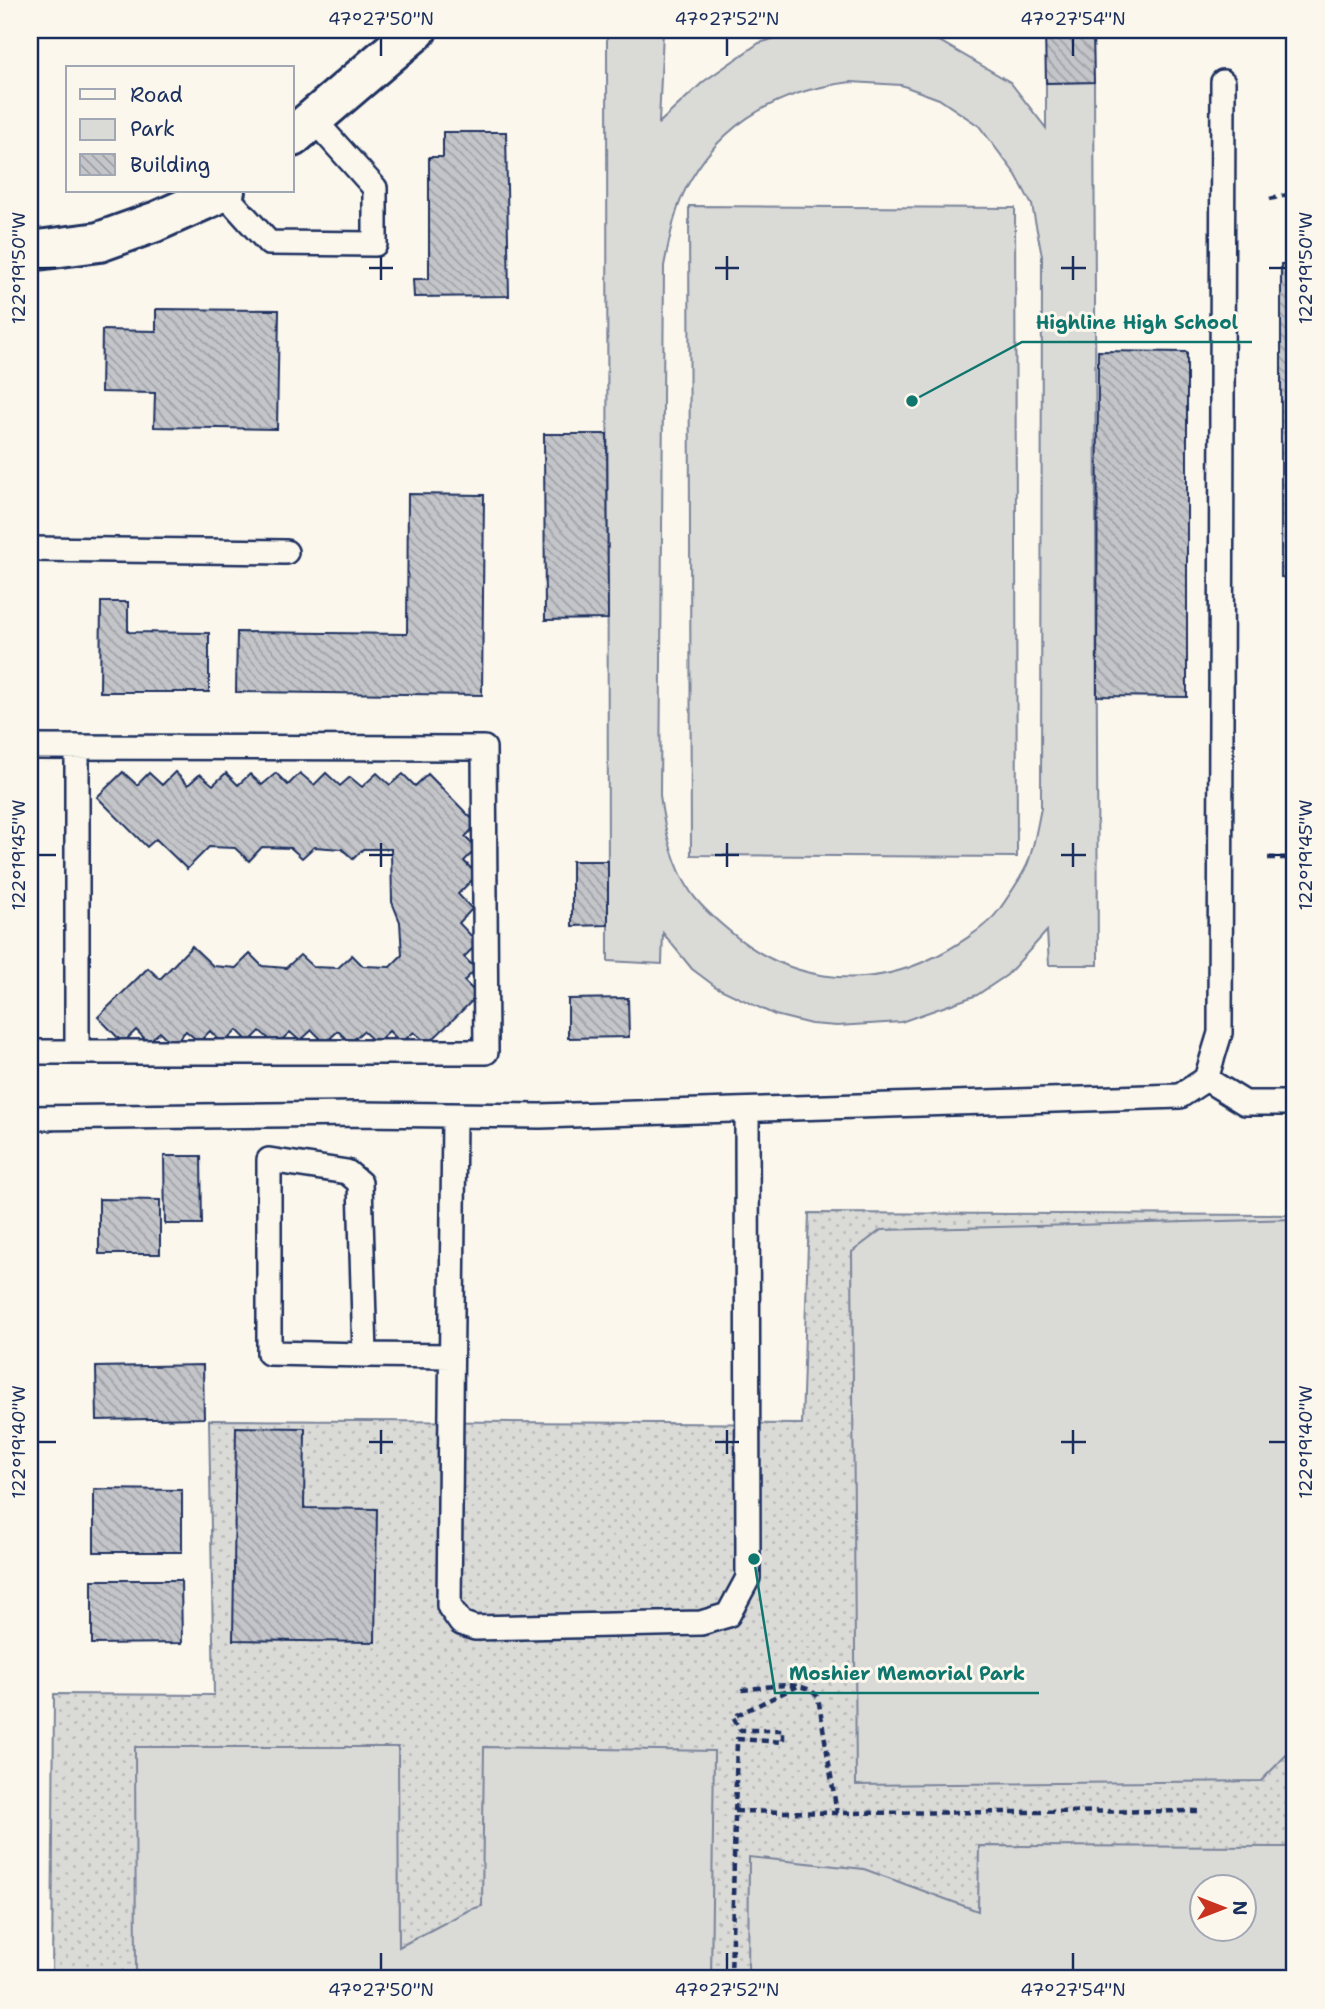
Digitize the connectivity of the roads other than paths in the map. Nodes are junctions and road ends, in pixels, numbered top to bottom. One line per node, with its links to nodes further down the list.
1 (417, 30): 3 (street)
2 (1223, 82): 12 (lane)
3 (303, 129): 4 (lane)
4 (224, 192): 5 (street)
5 (30, 251)
6 (30, 549): 7 (lane)
7 (286, 552)
8 (30, 747): 9 (lane)
9 (77, 747): 11 (lane); 11 (lane)
10 (30, 1052): 11 (lane)
11 (77, 1052)
12 (1206, 1079): 13 (lane); 14 (lane)
13 (1295, 1103)
14 (747, 1110): 15 (lane); 18 (lane)
15 (454, 1116): 16 (lane); 18 (lane)
16 (30, 1118)
17 (365, 1355): 17 (lane); 18 (lane)
18 (451, 1356)

